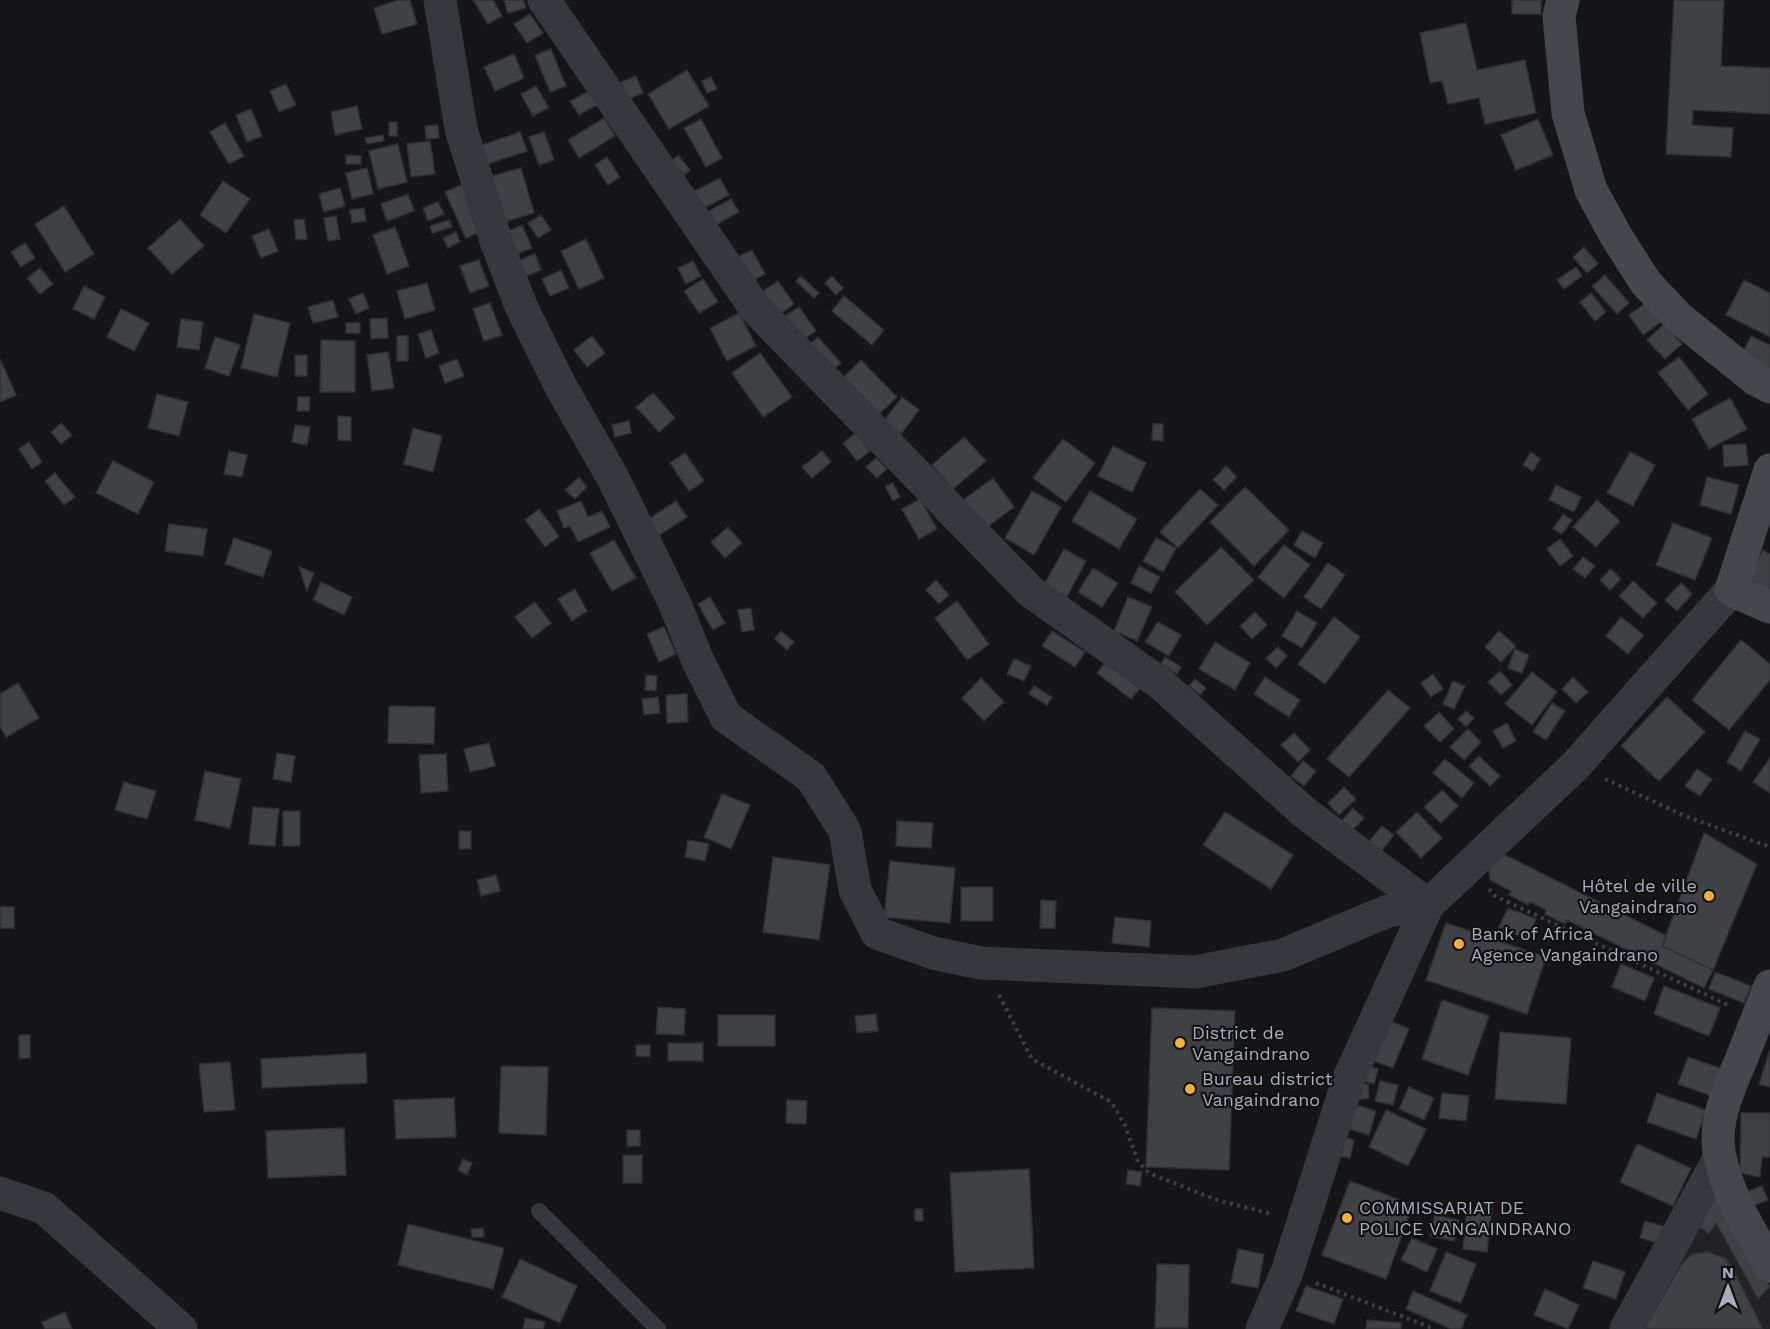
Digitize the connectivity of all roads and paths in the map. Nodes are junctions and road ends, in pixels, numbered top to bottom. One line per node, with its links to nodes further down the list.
1 (440, 0): 12 (street)
2 (544, 0): 11 (street)
3 (1563, 0): 4 (main road)
4 (1770, 387)
5 (1770, 470): 6 (main road)
6 (1731, 590): 7 (main road); 8 (street)
7 (1770, 607)
8 (1576, 765): 9 (path); 10 (street)
9 (1770, 847)
10 (1469, 867): 11 (street); 14 (path)
11 (1428, 905): 12 (street); 20 (street)
12 (981, 963): 18 (path)
13 (1770, 986): 14 (main road)
14 (1757, 1019): 15 (main road)
15 (1720, 1157): 19 (main road); 25 (street)
16 (0, 1193): 21 (street)
17 (538, 1211): 22 (lane)
18 (1277, 1216)
19 (1770, 1266)
20 (1287, 1272): 23 (street); 24 (path)
21 (181, 1329)
22 (658, 1329)
23 (1262, 1329)
24 (1436, 1329)
25 (1626, 1329)

